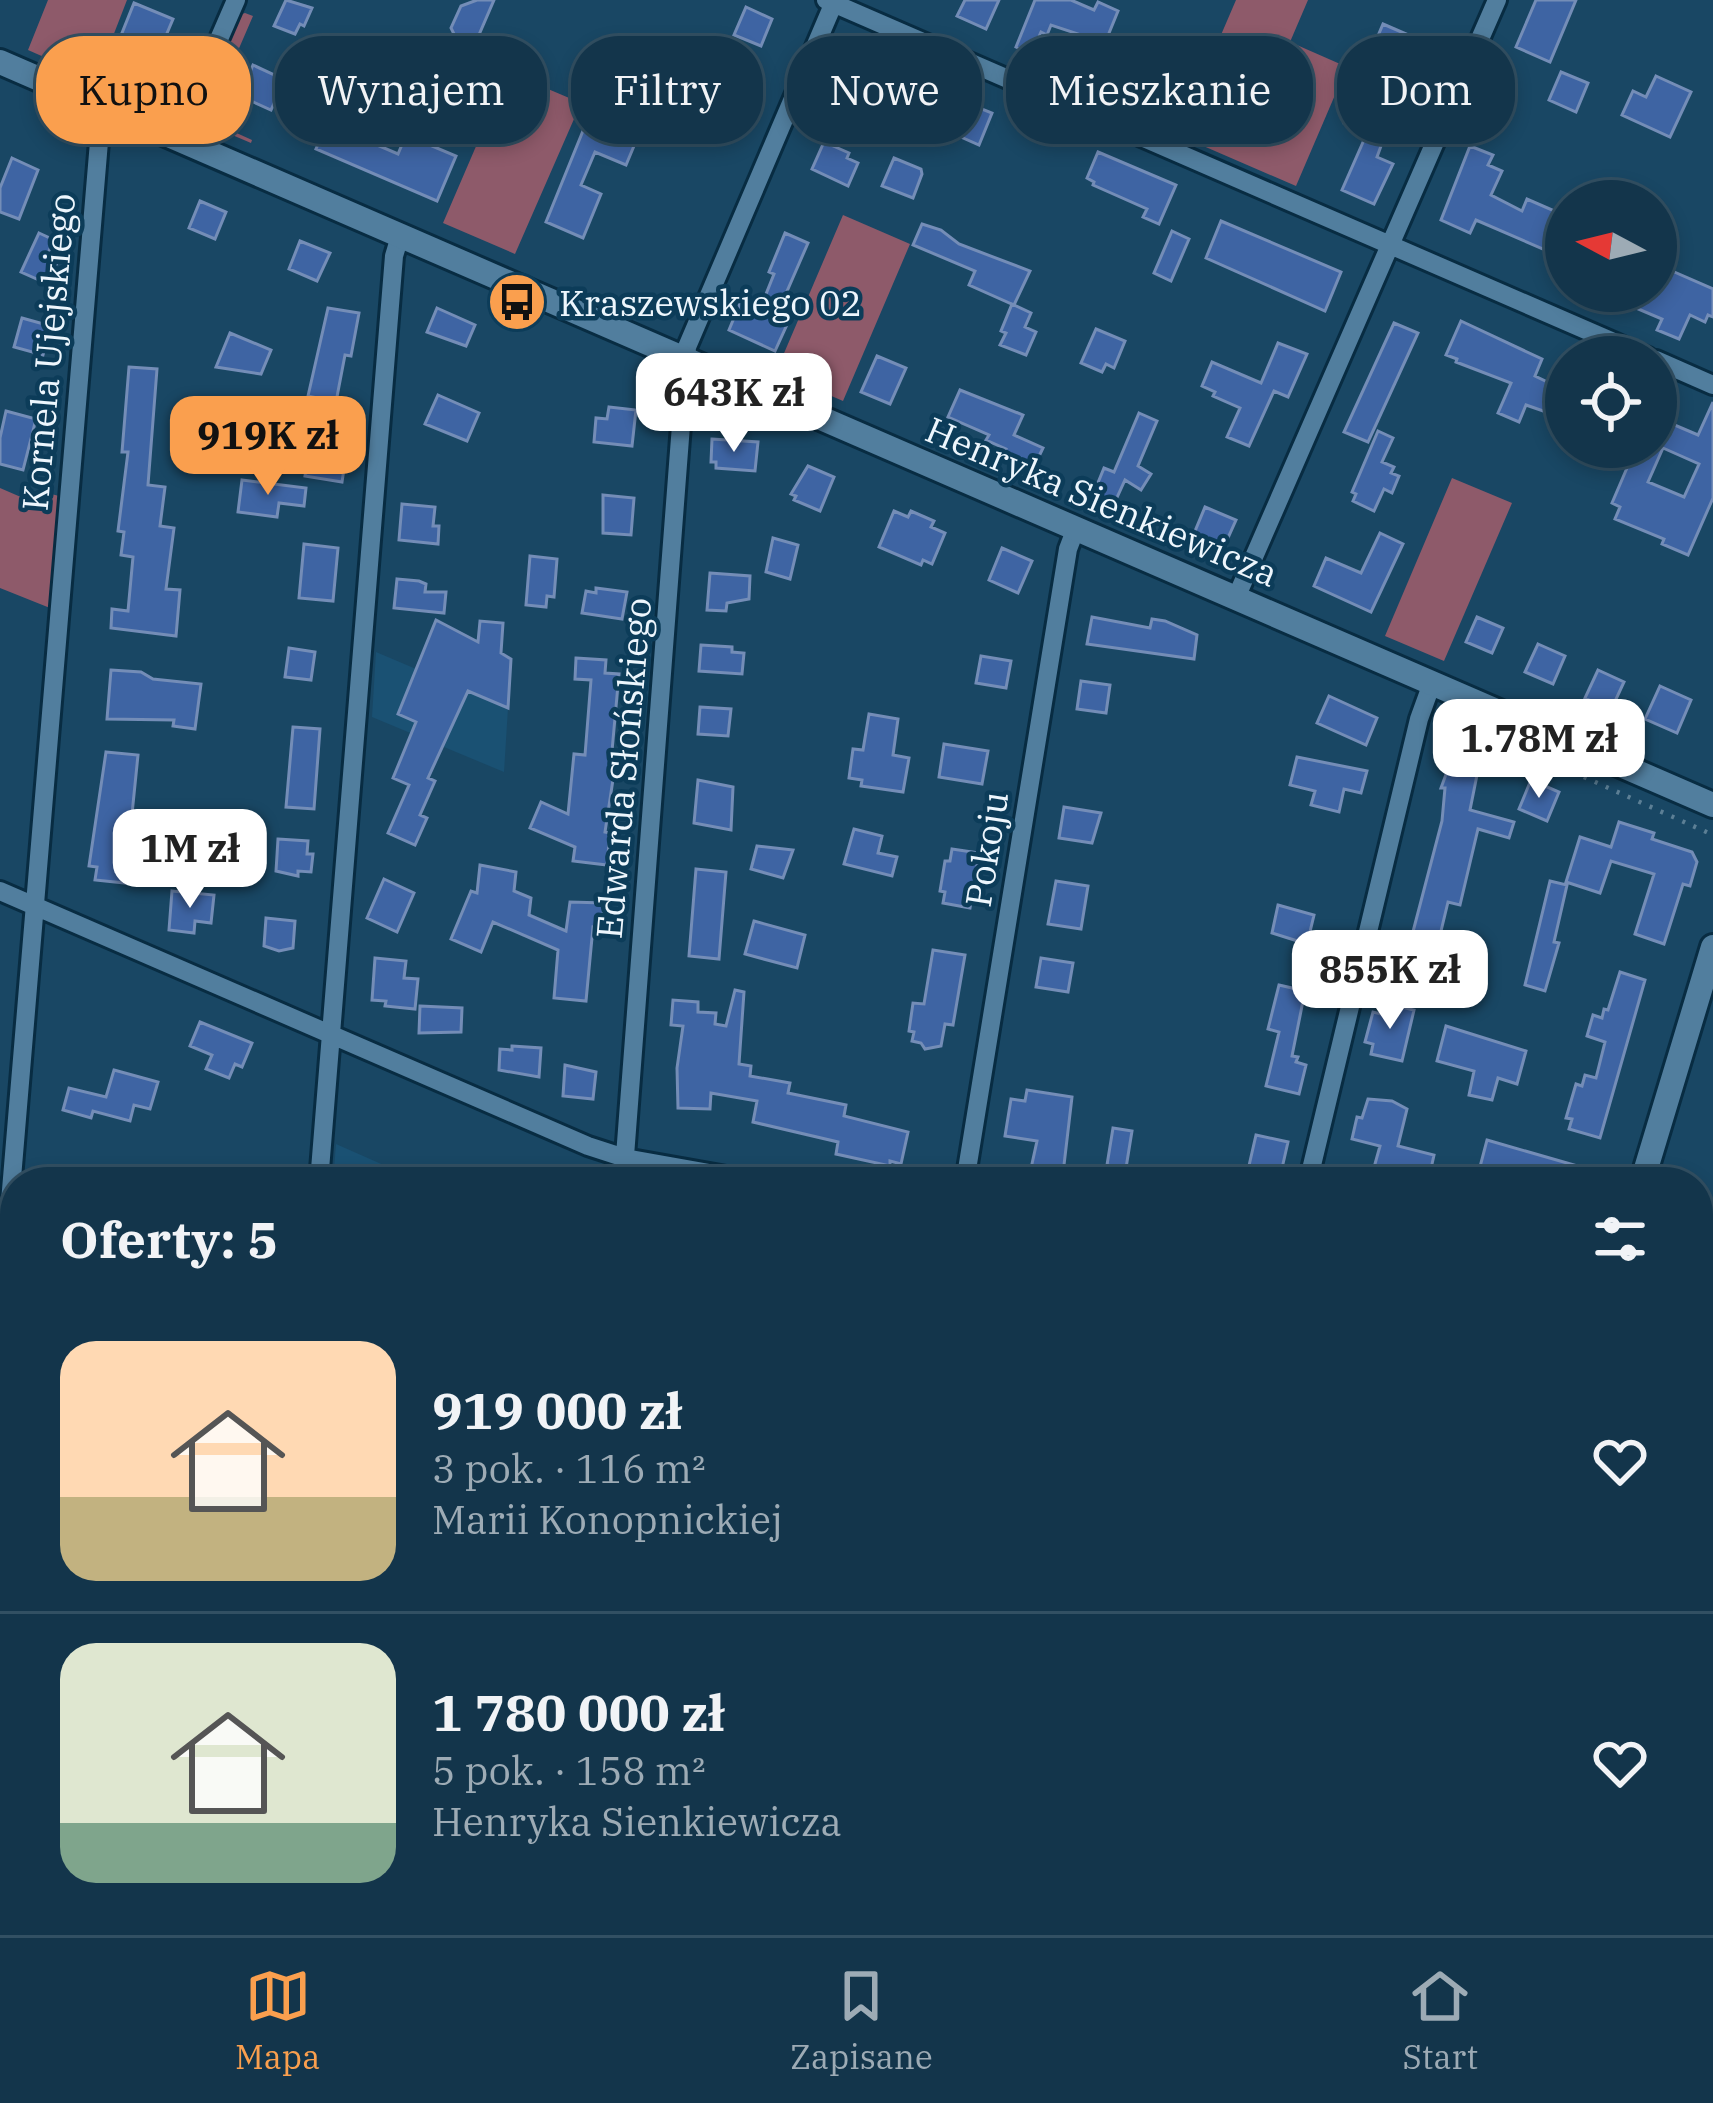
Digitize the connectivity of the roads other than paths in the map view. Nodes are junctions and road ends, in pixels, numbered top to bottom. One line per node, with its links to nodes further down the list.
1 (236, 0): 4 (street)
2 (1497, 0): 10 (street)
3 (832, 1): 10 (street); 12 (street, Edwarda Słońskiego)
4 (220, 36)
5 (0, 62): 6 (street, Henryka Sienkiewicza)
6 (36, 78)
7 (99, 144): 20 (street, Kornela Ujejskiego)
8 (190, 144): 9 (street, Henryka Sienkiewicza)
9 (400, 236): 12 (street, Henryka Sienkiewicza); 22 (street)
10 (1391, 246): 11 (street); 16 (street)
11 (1599, 336)
12 (687, 360): 15 (street, Henryka Sienkiewicza); 23 (street, Edwarda Słońskiego)
13 (1677, 370): 14 (street)
14 (1713, 385)
15 (1076, 528): 16 (street, Henryka Sienkiewicza); 28 (street, Pokoju)
16 (1235, 598): 17 (street, Henryka Sienkiewicza)
17 (1432, 683): 18 (street, Henryka Sienkiewicza); 29 (street)
18 (1713, 805)
19 (0, 891): 20 (street)
20 (35, 907): 22 (street); 24 (street, Kornela Ujejskiego)
21 (1713, 947): 30 (street)
22 (329, 1033): 23 (street); 25 (street)
23 (625, 1158): 26 (street, Edwarda Słońskiego); 27 (street)
24 (13, 1167)
25 (320, 1167)
26 (624, 1167)
27 (676, 1167)
28 (967, 1167)
29 (1312, 1167)
30 (1647, 1167)

